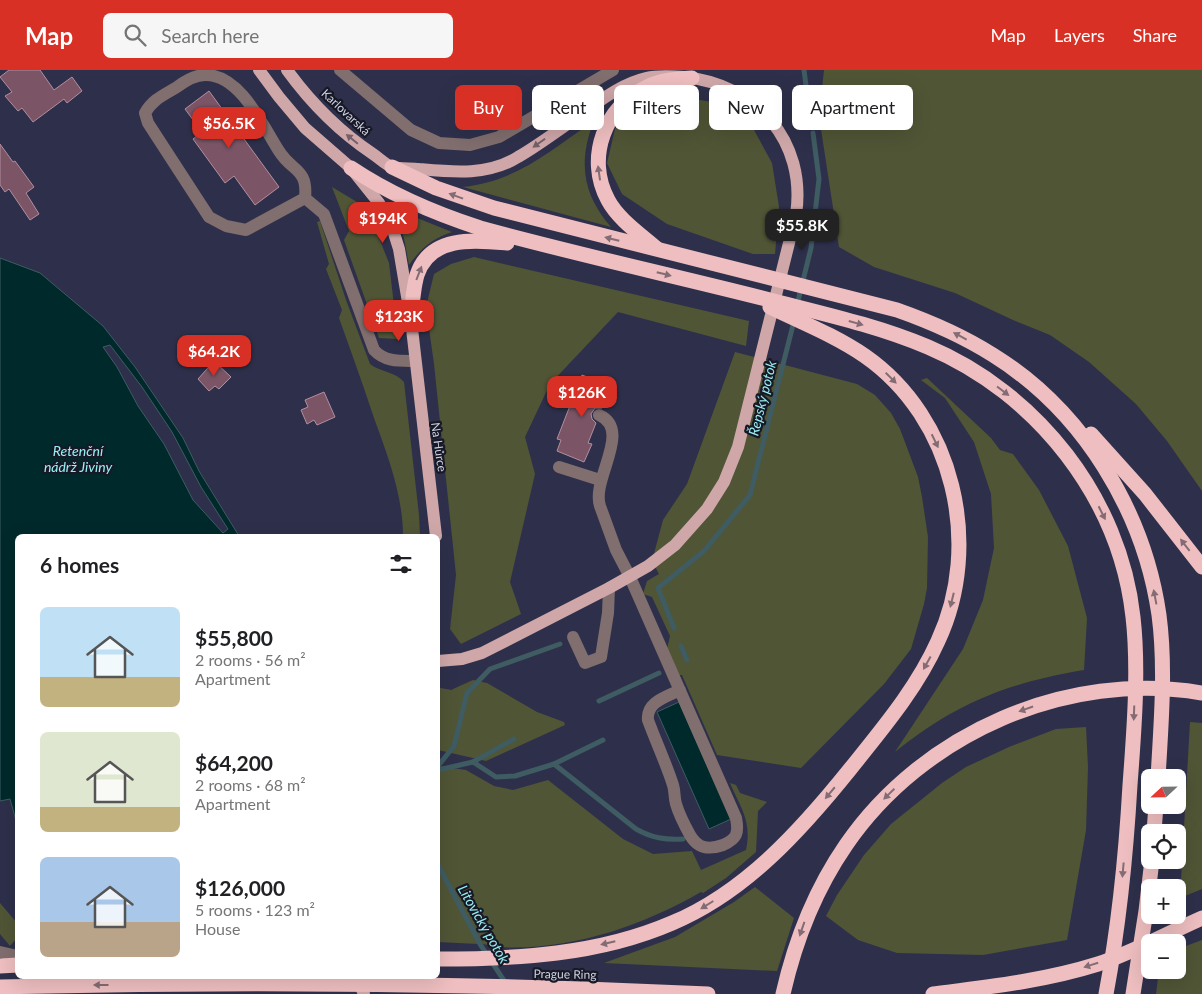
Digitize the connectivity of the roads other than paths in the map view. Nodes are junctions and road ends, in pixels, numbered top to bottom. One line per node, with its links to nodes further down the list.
1 (260, 70): 7 (main road)
2 (287, 70): 6 (main road, Karlovarská, one-way to 2)
3 (340, 70): 4 (lane)
4 (613, 70)
5 (692, 78): 6 (main road, one-way to 6); 10 (highway, one-way to 5); 20 (main road)
6 (392, 167): 10 (highway, one-way to 6)
7 (351, 168): 9 (highway); 12 (main road)
8 (305, 198): 8 (lane); 13 (lane)
9 (549, 246): 11 (highway, one-way to 11); 12 (highway, one-way to 9)
10 (660, 251): 14 (highway, one-way to 10)
11 (807, 317): 31 (highway, one-way to 31); 40 (highway, one-way to 40)
12 (411, 320): 13 (main road, Na Hůrce)
13 (415, 361): 18 (main road, Na Hůrce)
14 (1043, 394): 19 (highway, one-way to 14); 26 (highway, one-way to 14)
15 (599, 415): 17 (lane)
16 (559, 467): 17 (lane)
17 (600, 480): 20 (lane)
18 (436, 534)
19 (1202, 567)
20 (630, 577): 21 (main road); 24 (lane)
21 (609, 588): 22 (lane); 23 (main road)
22 (573, 637)
23 (440, 661)
24 (680, 690): 24 (lane)
25 (1202, 693): 38 (highway, one-way to 38)
26 (1158, 769)
27 (1151, 869): 41 (highway)
28 (1201, 918): 39 (highway, one-way to 39)
29 (0, 952): 30 (lane)
30 (15, 955)
31 (440, 958)
32 (15, 965): 33 (highway)
33 (0, 966)
34 (357, 979): 36 (main road)
35 (0, 987): 37 (highway, Prague Ring, one-way to 35)
36 (364, 994)
37 (708, 994)
38 (783, 994)
39 (933, 994)
40 (1106, 994)
41 (1133, 994)

